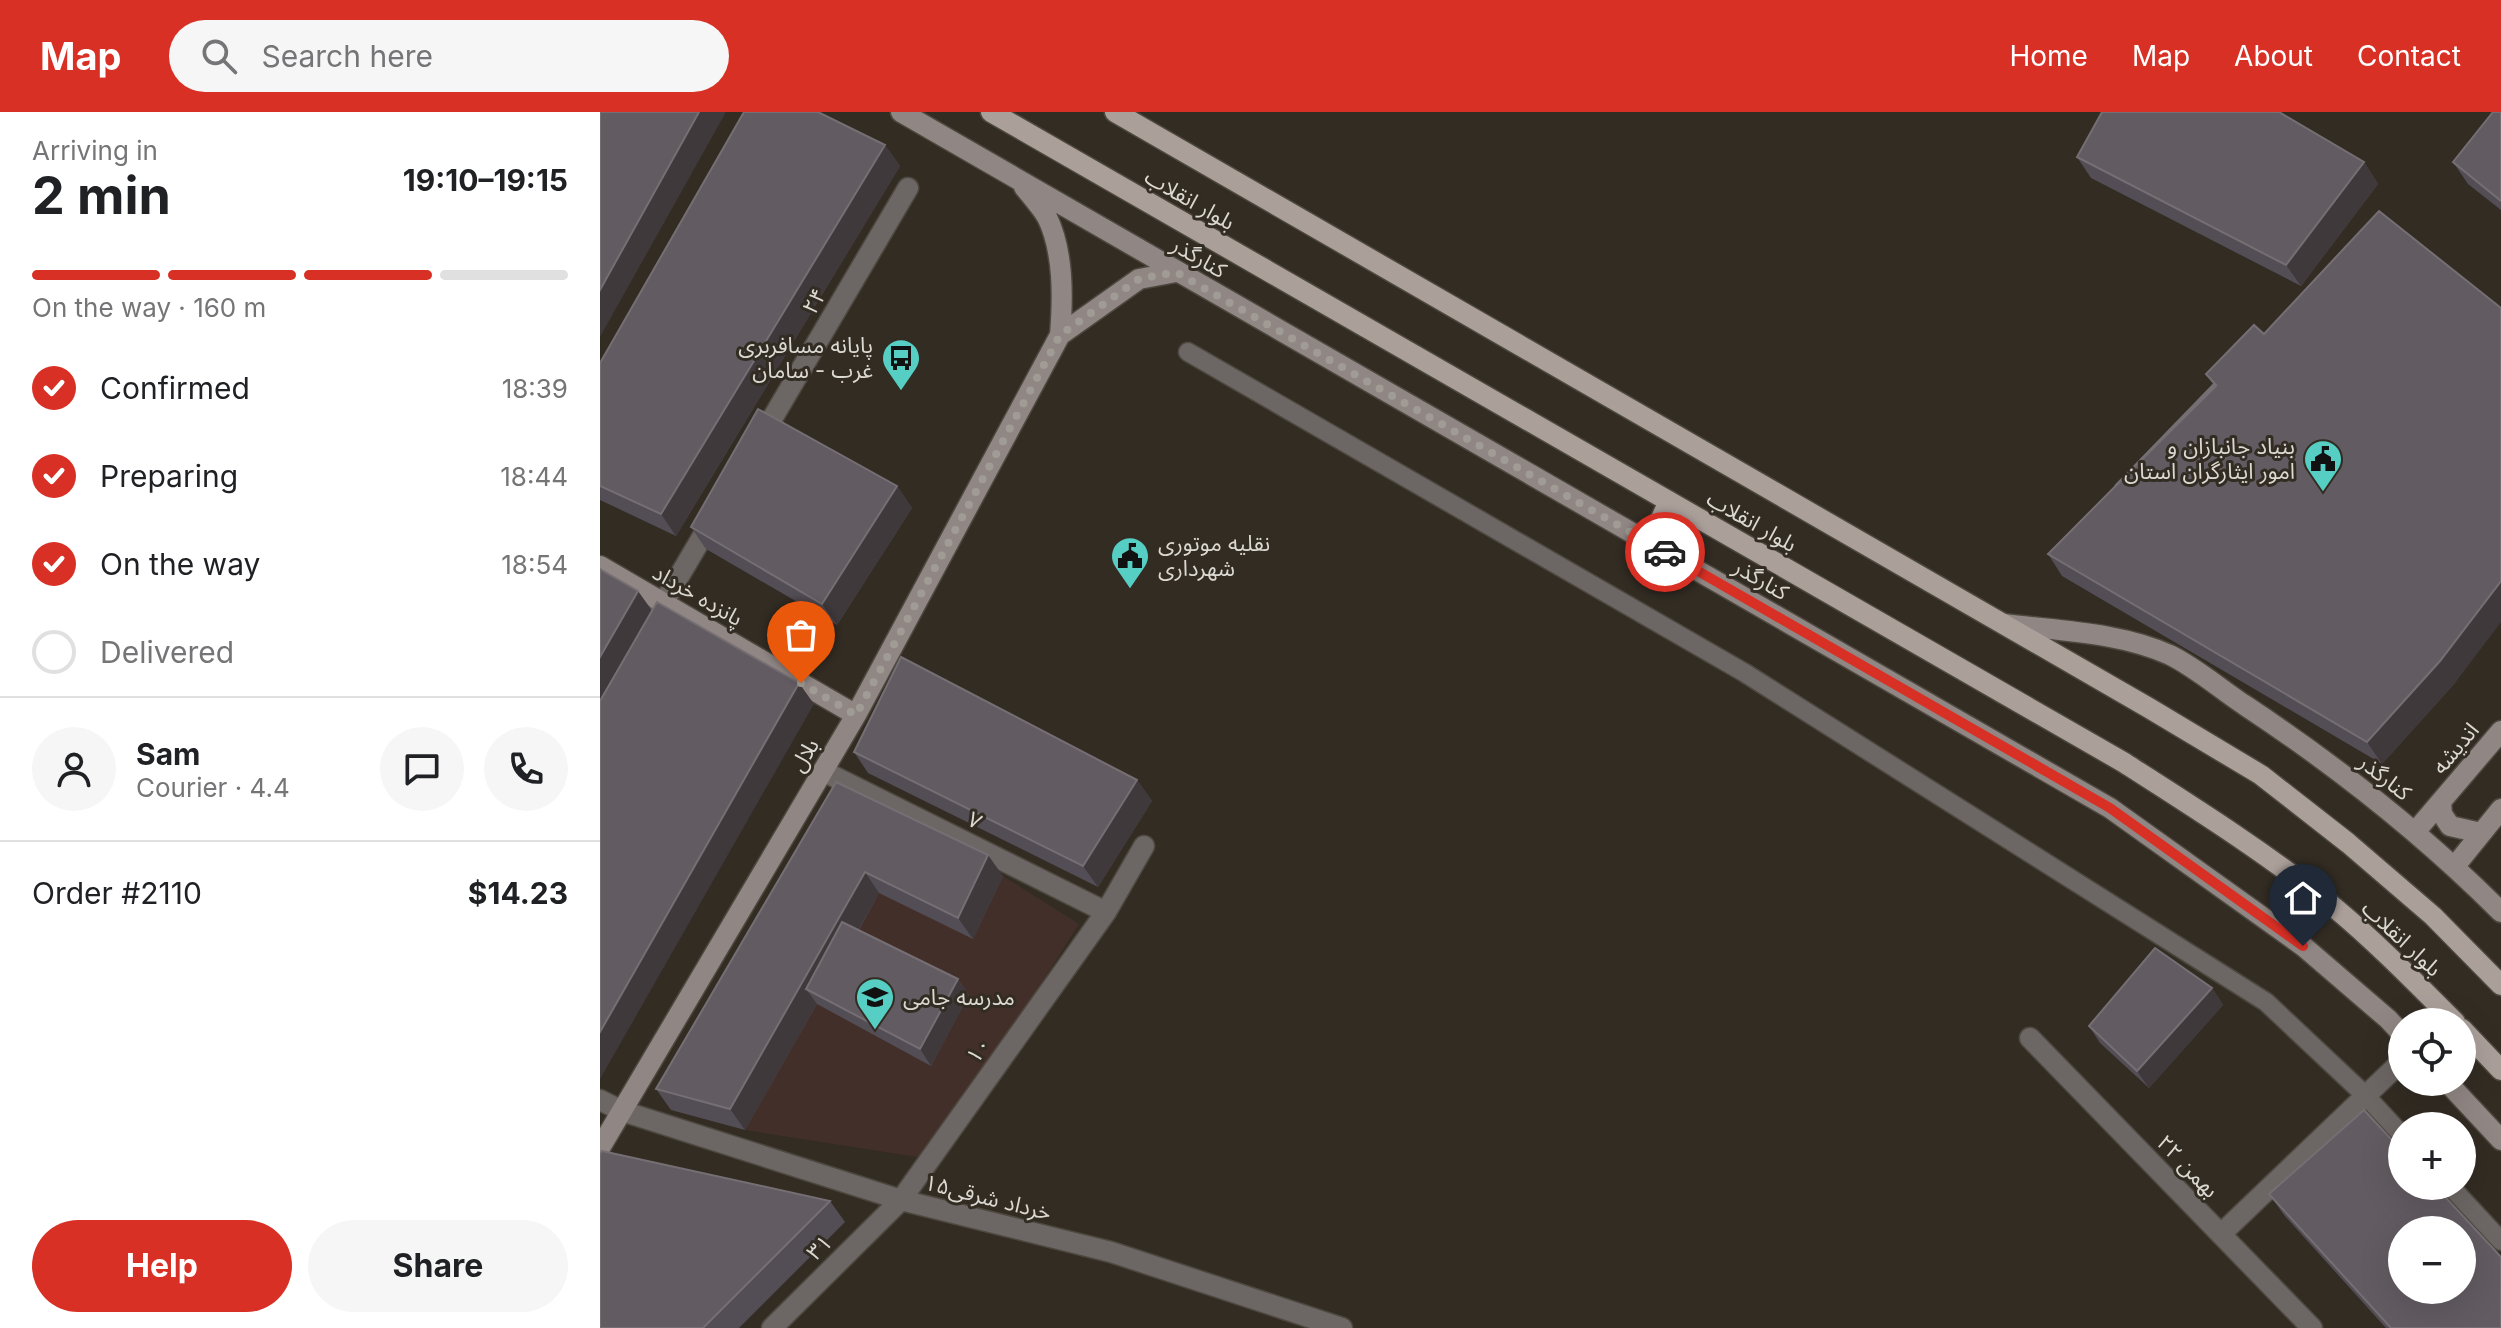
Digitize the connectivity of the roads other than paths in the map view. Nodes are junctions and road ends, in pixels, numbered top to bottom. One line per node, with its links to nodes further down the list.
1 (901, 112): 4 (main road, کنارگذر)
2 (991, 112): 11 (main road, بلوار انقلاب)
3 (1115, 112): 15 (main road, بلوار انقلاب)
4 (1019, 180): 6 (main road, کنارگذر); 7 (main road)
5 (908, 188): 9 (street, ۲۴)
6 (1176, 272): 7 (main road); 12 (main road, کنارگذر)
7 (1060, 335): 17 (main road, بلال)
8 (1188, 352): 35 (lane)
9 (750, 456)
10 (727, 496): 14 (street)
11 (1669, 501): 12 (main road); 29 (main road, بلوار انقلاب)
12 (1650, 543): 30 (main road, کنارگذر)
13 (600, 566): 14 (main road, پانزده خرداد)
14 (664, 603): 16 (street); 17 (main road, پانزده خرداد)
15 (2004, 624): 22 (main road, کنارگذر); 28 (main road, بلوار انقلاب)
16 (648, 630)
17 (856, 715): 19 (main road, بلال)
18 (2501, 731): 20 (main road, اندیشه)
19 (823, 771): 26 (street, ۷); 38 (main road, بلال)
20 (2441, 802): 22 (main road, اندیشه); 23 (main road)
21 (2501, 809): 23 (main road)
22 (2415, 832): 25 (main road, کنارگذر)
23 (2481, 833): 25 (main road)
24 (1144, 846): 26 (street, ۱۰)
25 (2455, 866): 27 (main road, کنارگذر)
26 (1106, 912): 42 (street, ۱۰)
27 (2501, 912)
28 (2501, 985)
29 (2441, 1008)
30 (2388, 1019)
31 (2030, 1038): 44 (street, ۲۲ بهمن)
32 (2476, 1044): 33 (main road)
33 (2501, 1070)
34 (2388, 1075): 35 (street)
35 (2366, 1096): 39 (lane); 44 (street)
36 (2460, 1096): 40 (main road)
37 (600, 1100): 38 (street, ۱۵خرداد شرقی)
38 (622, 1111): 41 (main road, بلال); 42 (street, ۱۵خرداد شرقی)
39 (2388, 1120)
40 (2501, 1140)
41 (600, 1148)
42 (901, 1200): 46 (street, ۳۱); 47 (street, ۱۵خرداد شرقی)
43 (2463, 1200): 45 (lane)
44 (2221, 1234): 48 (street, ۲۲ بهمن)
45 (2501, 1241)
46 (772, 1328)
47 (1342, 1328)
48 (2312, 1328)

